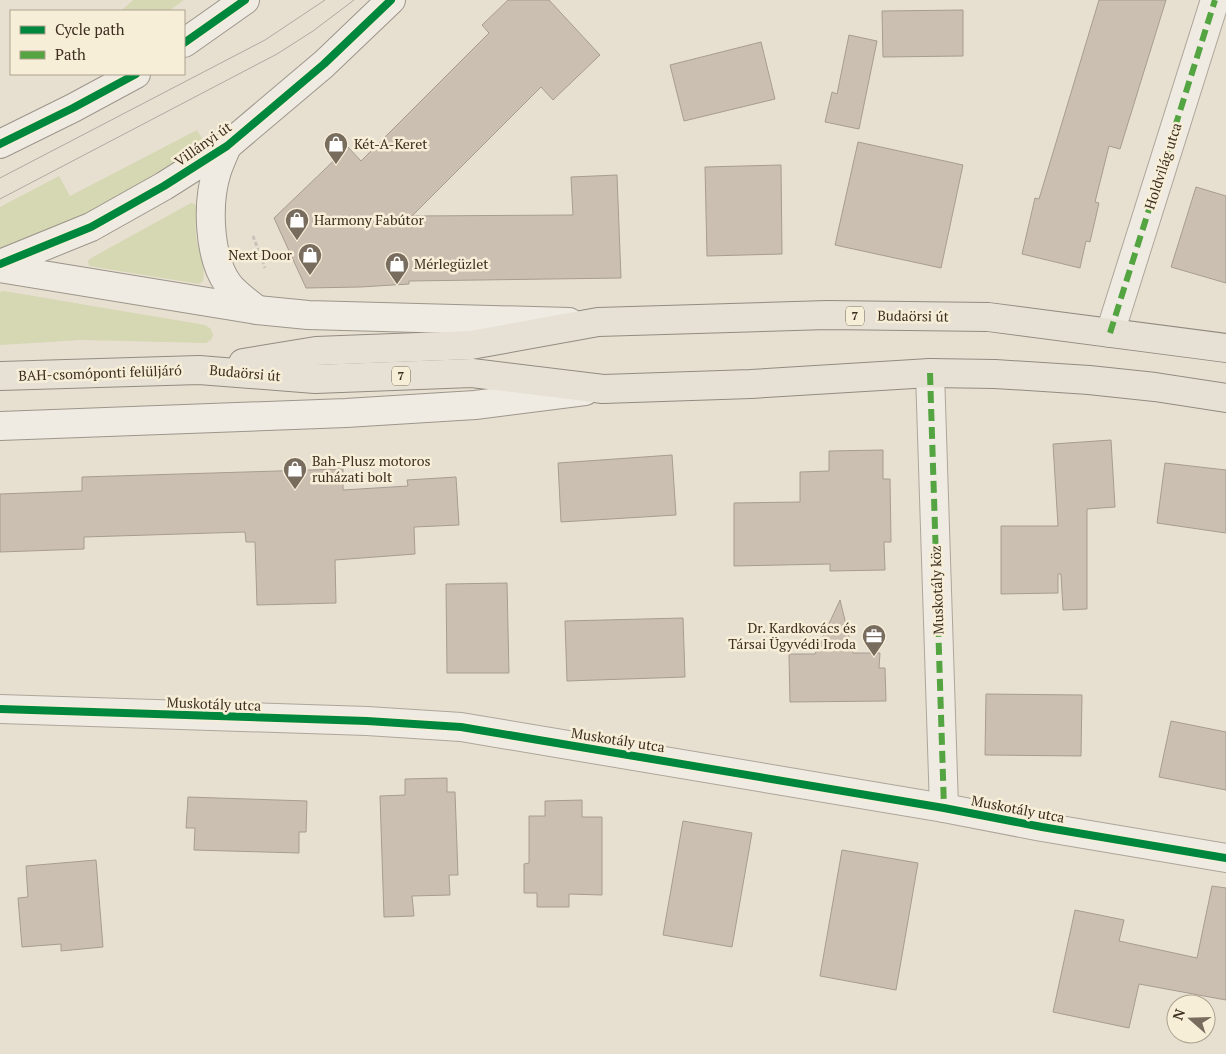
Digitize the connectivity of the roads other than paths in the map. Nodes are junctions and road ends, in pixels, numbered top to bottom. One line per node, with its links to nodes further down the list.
1 (245, 0): 4 (main road)
2 (391, 0): 7 (main road, Villányi út)
3 (1215, 0): 12 (main road, Holdvilág utca)
4 (185, 43)
5 (134, 75): 6 (main road)
6 (0, 144)
7 (227, 146): 8 (main road, Villányi út); 10 (main road)
8 (0, 264)
9 (0, 268): 10 (main road, Budaörsi út)
10 (257, 310): 11 (main road, Budaörsi út)
11 (598, 322): 12 (main road, Budaörsi út / 7); 14 (main road, Budaörsi út / 7)
12 (1110, 333): 13 (main road, Budaörsi út / 7)
13 (1226, 348)
14 (199, 370): 16 (main road, BAH-csomóponti felüljáró / 7); 17 (main road, Budaörsi út / 7)
15 (930, 373): 17 (main road, Budaörsi út / 7); 18 (main road, Budaörsi út / 7); 21 (main road, Muskotály köz)
16 (0, 376)
17 (603, 389): 19 (main road, Budaörsi út)
18 (1226, 398)
19 (0, 426)
20 (0, 709): 21 (main road, Muskotály utca)
21 (944, 808): 22 (main road, Muskotály utca)
22 (1226, 858)

